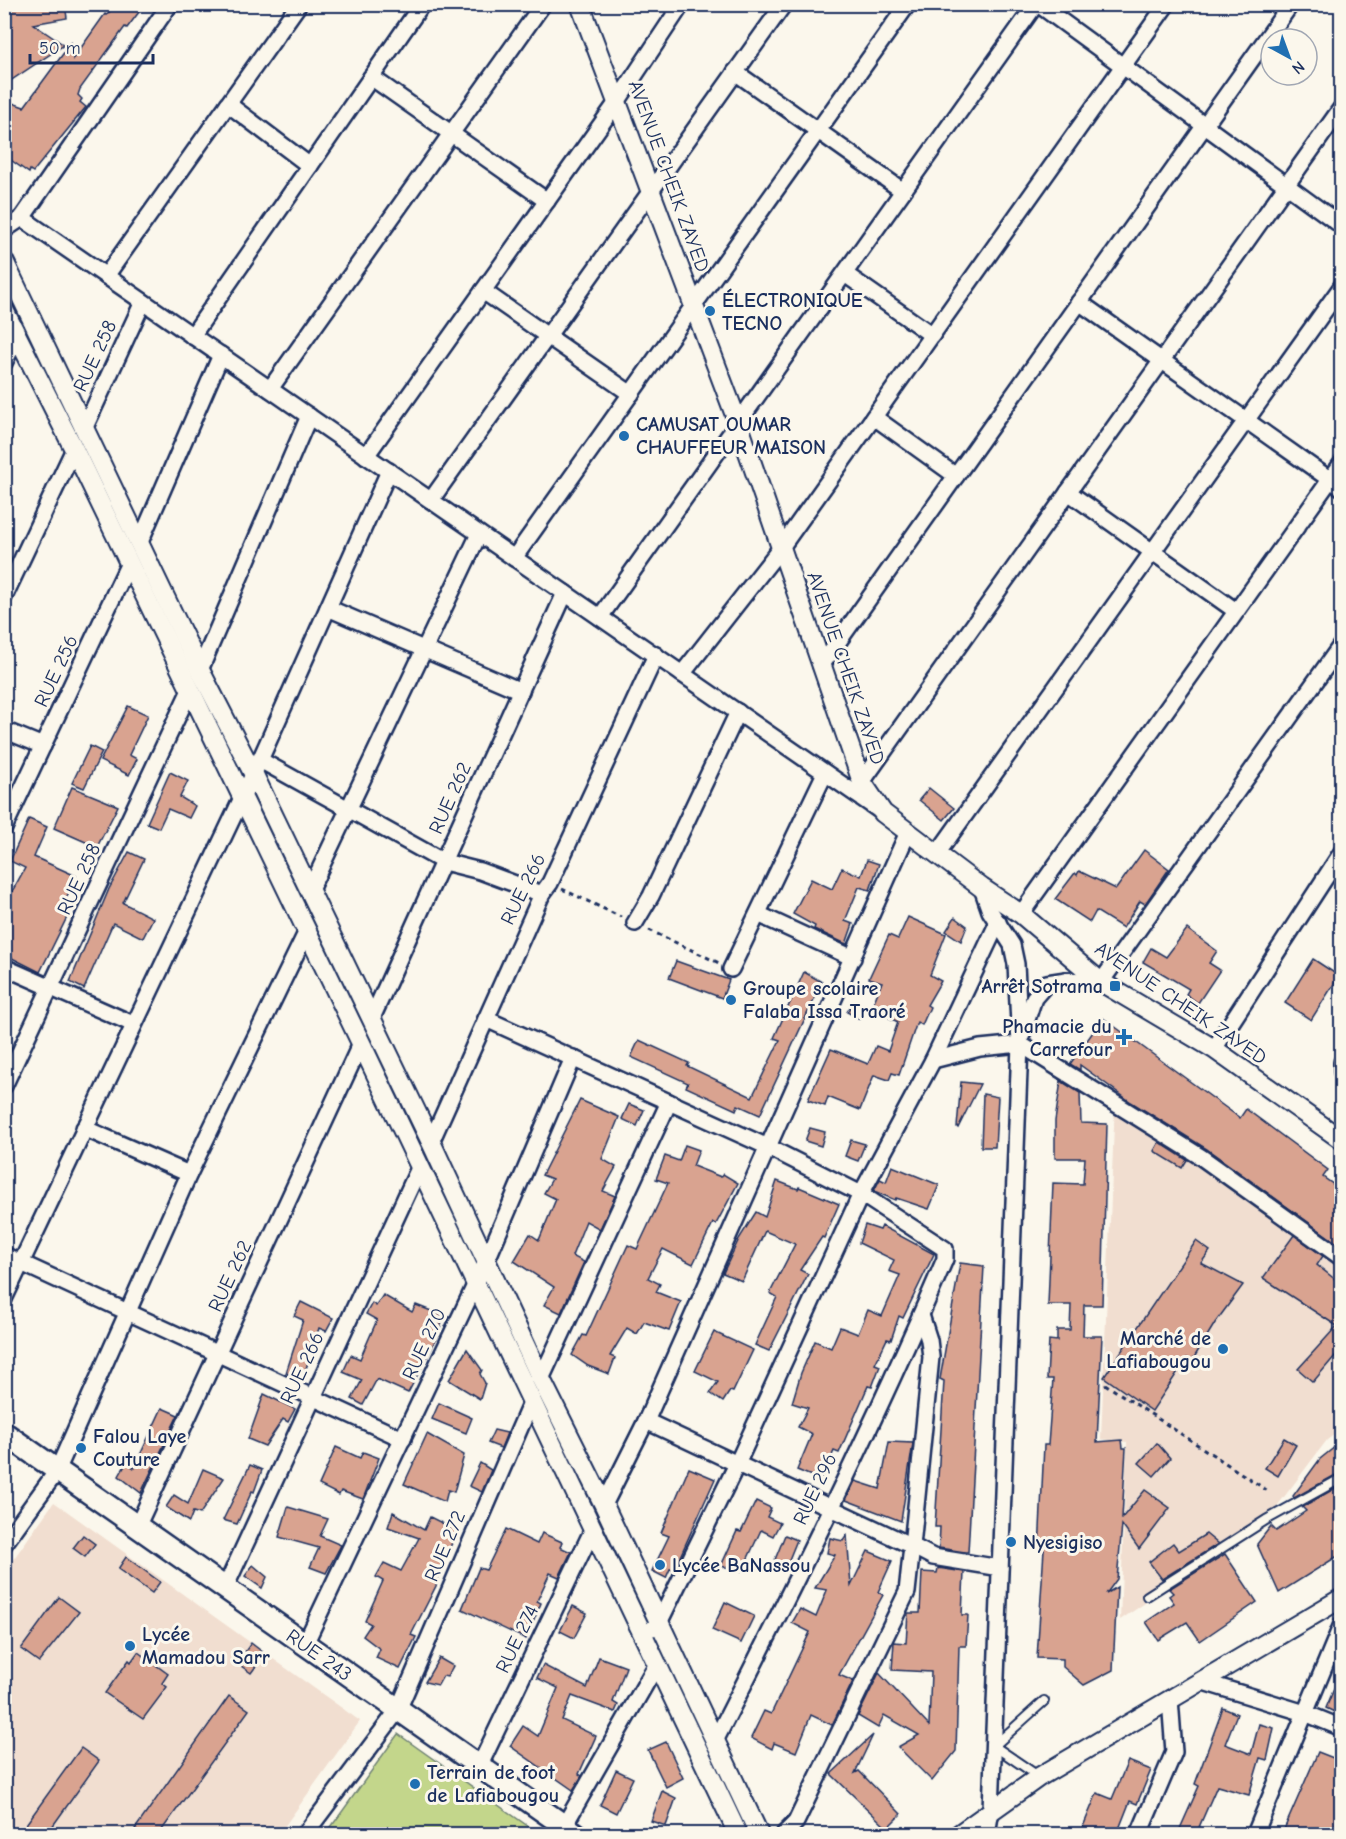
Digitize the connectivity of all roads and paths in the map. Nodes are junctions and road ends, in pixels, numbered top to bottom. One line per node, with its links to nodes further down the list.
1 (170, 4): 26 (street)
2 (299, 4): 16 (street)
3 (422, 4): 14 (street)
4 (543, 4): 20 (street)
5 (580, 4): 15 (street, AVENUE CHEIK ZAYED)
6 (682, 4): 15 (street)
7 (784, 4): 13 (street)
8 (908, 4): 19 (street)
9 (1037, 4): 12 (street); 23 (street)
10 (1167, 4): 12 (street)
11 (1291, 4): 18 (street)
12 (1123, 67): 18 (street); 38 (street)
13 (735, 72): 19 (street); 24 (street)
14 (371, 78): 20 (street); 21 (street)
15 (617, 102): 24 (street, AVENUE CHEIK ZAYED); 25 (street)
16 (228, 104): 21 (street); 31 (street)
17 (1341, 107): 22 (street)
18 (1204, 126): 22 (street); 35 (street)
19 (818, 131): 23 (street); 36 (street)
20 (451, 134): 25 (street); 45 (street)
21 (310, 166): 40 (street)
22 (1286, 185): 27 (street); 43 (street)
23 (903, 191): 30 (street)
24 (650, 192): 36 (street, AVENUE CHEIK ZAYED); 41 (street)
25 (547, 201): 33 (street)
26 (22, 218): 28 (street); 31 (street)
27 (1341, 226)
28 (4, 230)
29 (4, 261): 51 (street)
30 (845, 274): 38 (street); 50 (street)
31 (106, 276): 34 (street)
32 (1341, 286): 49 (street)
33 (483, 291): 41 (street); 53 (street)
34 (143, 302): 40 (street); 51 (street, RUE 258)
35 (1079, 302): 43 (street); 56 (street)
36 (693, 306): 46 (street); 50 (street, AVENUE CHEIK ZAYED)
37 (4, 310): 39 (street)
38 (932, 335): 48 (street)
39 (18, 336): 44 (street); 52 (street)
40 (192, 336): 42 (street)
41 (548, 336): 46 (street); 59 (street)
42 (221, 355): 45 (street); 61 (street)
43 (1161, 360): 49 (street); 58 (street)
44 (4, 363)
45 (270, 389): 47 (street)
46 (631, 394): 64 (street)
47 (309, 416): 53 (street); 75 (street)
48 (874, 417): 56 (street); 62 (street)
49 (1246, 420): 57 (street); 63 (street)
50 (738, 423): 62 (street, AVENUE CHEIK ZAYED); 70 (street)
51 (85, 427): 61 (street)
52 (74, 448): 65 (street); 67 (street)
53 (366, 456): 55 (street)
54 (1341, 463): 57 (street)
55 (389, 471): 59 (street); 68 (street)
56 (956, 476): 74 (street)
57 (1335, 484): 69 (street)
58 (1068, 492): 63 (street); 84 (street)
59 (431, 500): 60 (street)
60 (479, 534): 64 (street); 72 (street)
61 (140, 542): 75 (street)
62 (780, 549): 74 (street, AVENUE CHEIK ZAYED); 76 (street)
63 (1153, 551): 69 (street); 91 (street)
64 (514, 558): 66 (street)
65 (129, 563): 77 (street); 81 (street, RUE 256)
66 (565, 593): 70 (street); 78 (street, RUE 262)
67 (4, 597)
68 (328, 608): 72 (street); 82 (street)
69 (1236, 610): 97 (street)
70 (600, 617): 73 (street)
71 (1341, 644): 104 (street)
72 (424, 649): 78 (street); 86 (street)
73 (656, 656): 76 (street); 95 (street, RUE 266)
74 (821, 666): 84 (street, AVENUE CHEIK ZAYED)
75 (200, 670): 82 (street)
76 (682, 674): 79 (street)
77 (190, 690): 85 (street); 105 (street, RUE 258)
78 (521, 691): 92 (street, RUE 262)
79 (738, 712): 83 (street); 99 (street)
80 (4, 730): 81 (street)
81 (43, 746): 88 (street, RUE 256)
82 (256, 767): 85 (street); 86 (street); 94 (street)
83 (825, 773): 87 (street); 96 (street)
84 (862, 782): 87 (street, AVENUE CHEIK ZAYED)
85 (242, 797): 100 (street); 108 (street)
86 (349, 810): 92 (street); 94 (street)
87 (883, 813): 89 (street, AVENUE CHEIK ZAYED)
88 (4, 828)
89 (908, 832): 91 (street, AVENUE CHEIK ZAYED); 101 (street)
90 (1341, 852): 111 (street)
91 (937, 854): 93 (street, AVENUE CHEIK ZAYED)
92 (444, 862): 95 (street); 106 (street, RUE 262)
93 (982, 888): 97 (street, AVENUE CHEIK ZAYED); 98 (street)
94 (310, 890): 106 (street)
95 (542, 894): 107 (street, RUE 266)
96 (758, 914): 101 (street); 103 (street)
97 (1021, 914): 104 (street, AVENUE CHEIK ZAYED)
98 (998, 922): 110 (street); 113 (street)
99 (635, 923)
100 (306, 933): 109 (street); 123 (street)
101 (853, 958): 121 (street)
102 (4, 968): 105 (street)
103 (731, 969)
104 (1101, 982): 110 (street); 111 (street, AVENUE CHEIK ZAYED)
105 (51, 988): 108 (street); 116 (street, RUE 258)
106 (372, 1018): 120 (street)
107 (486, 1019): 112 (street); 120 (street, RUE 266)
108 (133, 1024): 118 (street)
109 (360, 1042): 122 (street); 133 (street, RUE 262)
110 (1020, 1044): 113 (street); 126 (street); 151 (street)
111 (1214, 1049): 119 (street, AVENUE CHEIK ZAYED)
112 (573, 1058): 117 (street); 127 (street, RUE 270)
113 (933, 1060): 124 (street)
114 (1341, 1062): 115 (street)
115 (1341, 1072)
116 (4, 1086)
117 (669, 1102): 121 (street); 134 (street)
118 (84, 1128): 123 (street); 128 (street)
119 (1341, 1140)
120 (431, 1142): 127 (street)
121 (768, 1147): 124 (street); 138 (street)
122 (420, 1166): 129 (street); 136 (street, RUE 266)
123 (189, 1174): 131 (street)
124 (861, 1194): 132 (street, RUE 296); 141 (street)
125 (4, 1255): 128 (street)
126 (1341, 1258)
127 (486, 1262): 129 (street, RUE 270); 134 (street)
128 (21, 1264): 130 (street); 131 (street)
129 (476, 1283): 137 (street); 140 (street, RUE 270)
130 (4, 1299)
131 (128, 1312): 133 (street); 142 (street)
132 (921, 1315): 146 (street, RUE 296); 150 (street)
133 (219, 1352): 136 (street); 147 (street, RUE 262)
134 (541, 1379): 145 (street)
135 (1106, 1384): 144 (path)
136 (312, 1397): 140 (street); 152 (street, RUE 266)
137 (532, 1400): 148 (street); 163 (street, RUE 272)
138 (646, 1421): 141 (street); 145 (street)
139 (4, 1433): 142 (main road, RUE 243)
140 (403, 1438): 158 (street, RUE 270)
141 (736, 1464): 146 (street); 155 (street)
142 (57, 1471): 147 (main road, RUE 243); 149 (street)
143 (1341, 1478): 153 (lane)
144 (1268, 1491)
145 (604, 1505): 155 (street)
146 (830, 1507): 150 (street); 166 (street, RUE 296)
147 (137, 1527): 152 (main road, RUE 243)
148 (593, 1529): 157 (street); 168 (street, RUE 274)
149 (4, 1544)
150 (912, 1546): 151 (street); 176 (street)
151 (1000, 1568): 167 (street)
152 (225, 1588): 158 (main road, RUE 243)
153 (1147, 1596)
154 (1341, 1598): 160 (street)
155 (659, 1623): 157 (street); 166 (street)
156 (1341, 1624): 164 (street)
157 (643, 1634): 159 (street)
158 (305, 1644): 163 (main road, RUE 243)
159 (657, 1664): 171 (street); 174 (street)
160 (1200, 1681): 161 (street); 164 (street)
161 (1170, 1699): 169 (street); 177 (street)
162 (1044, 1701): 167 (lane)
163 (398, 1710): 168 (main road, RUE 243); 173 (street, RUE 272)
164 (1305, 1713): 165 (street); 178 (street)
165 (1341, 1728)
166 (714, 1743): 175 (street)
167 (994, 1746): 169 (lane); 170 (street)
168 (479, 1767): 171 (main road, RUE 243)
169 (1039, 1778): 170 (street)
170 (991, 1810): 172 (street)
171 (570, 1830)
172 (969, 1832)
173 (305, 1834)
174 (738, 1834)
175 (759, 1834)
176 (784, 1834)
177 (1139, 1834)
178 (1255, 1834)

